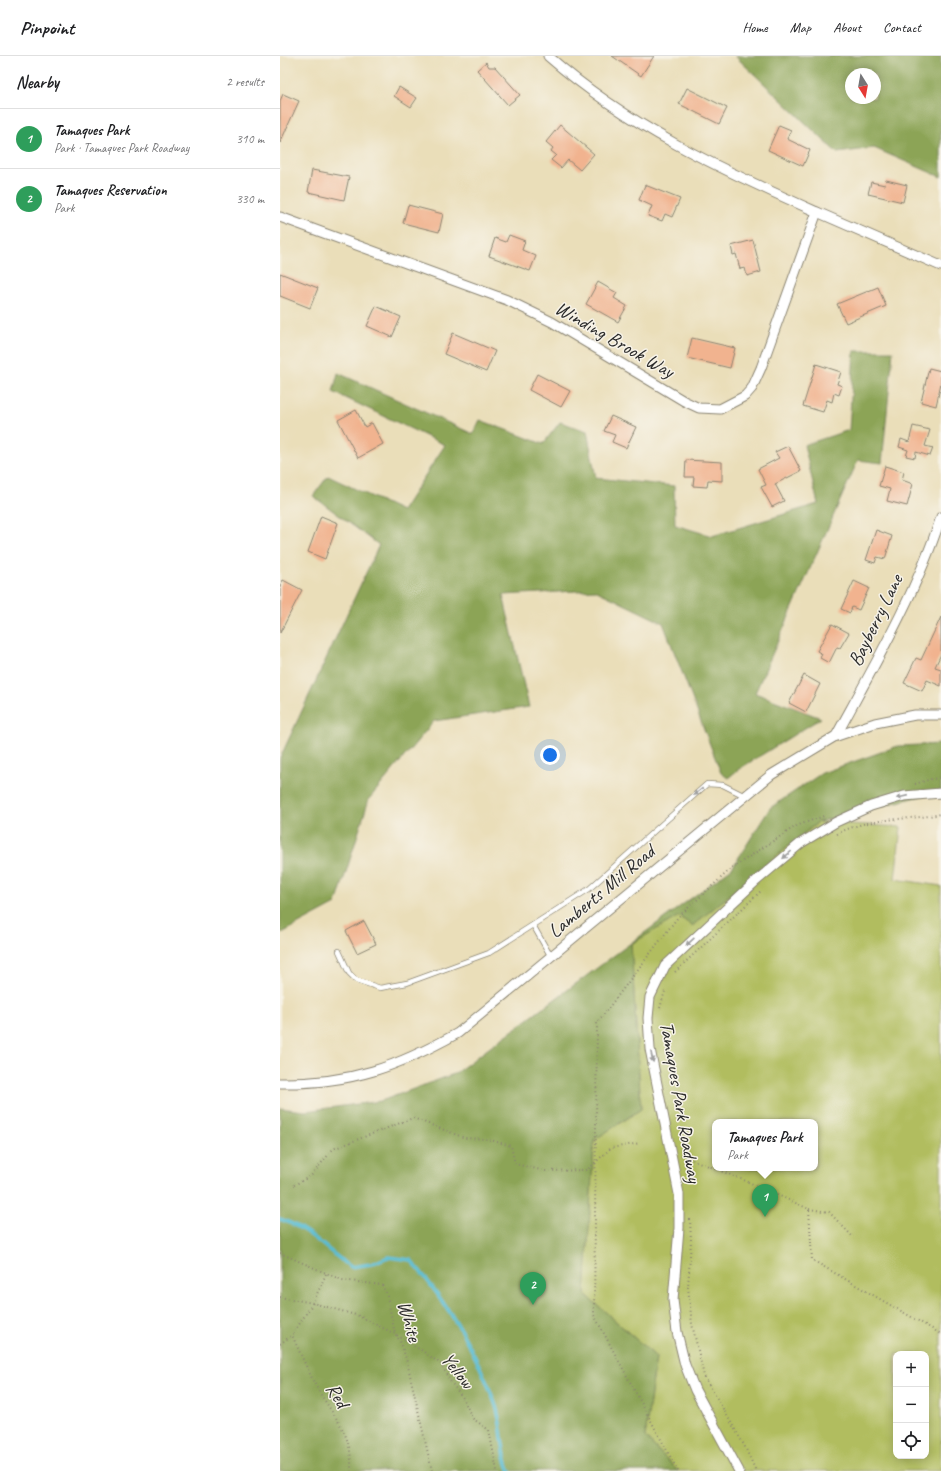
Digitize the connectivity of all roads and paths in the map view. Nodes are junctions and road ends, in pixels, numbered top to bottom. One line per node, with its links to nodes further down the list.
1 (548, 56): 2 (street)
2 (817, 212): 3 (street, Winding Brook Way); 4 (street)
3 (280, 217)
4 (941, 266)
5 (941, 517): 7 (street, Bayberry Lane)
6 (941, 715): 7 (street, Lamberts Mill Road)
7 (836, 736): 11 (street, Lamberts Mill Road)
8 (941, 778): 9 (path)
9 (908, 787)
10 (941, 793): 24 (street, Tamaques Park Roadway, one-way to 24)
11 (745, 796): 16 (lane, one-way to 16); 18 (street, Lamberts Mill Road)
12 (941, 814): 14 (path)
13 (826, 816): 26 (path)
14 (836, 835)
15 (763, 890): 19 (path)
16 (533, 925): 17 (lane); 18 (lane)
17 (339, 950)
18 (550, 957): 22 (street, Lamberts Mill Road)
19 (674, 973)
20 (666, 985): 21 (path)
21 (660, 1008)
22 (280, 1083)
23 (640, 1143): 26 (path)
24 (671, 1150): 25 (path); 46 (street, Tamaques Park Roadway)
25 (680, 1154): 27 (path); 28 (path)
26 (596, 1162): 30 (path); 45 (path)
27 (681, 1162)
28 (712, 1167)
29 (722, 1171): 31 (path)
30 (294, 1185)
31 (809, 1209): 33 (path); 39 (path)
32 (690, 1213): 47 (path)
33 (852, 1236)
34 (280, 1253): 35 (path, White)
35 (326, 1274): 37 (path); 38 (path, White)
36 (280, 1297): 37 (path, Yellow)
37 (313, 1303): 38 (path, Yellow); 40 (path)
38 (395, 1334): 43 (path, White); 44 (path, Yellow)
39 (941, 1334)
40 (292, 1335): 41 (path); 42 (path, Red)
41 (280, 1344)
42 (352, 1471)
43 (432, 1471)
44 (498, 1471)
45 (678, 1471)
46 (739, 1471)
47 (756, 1471)

